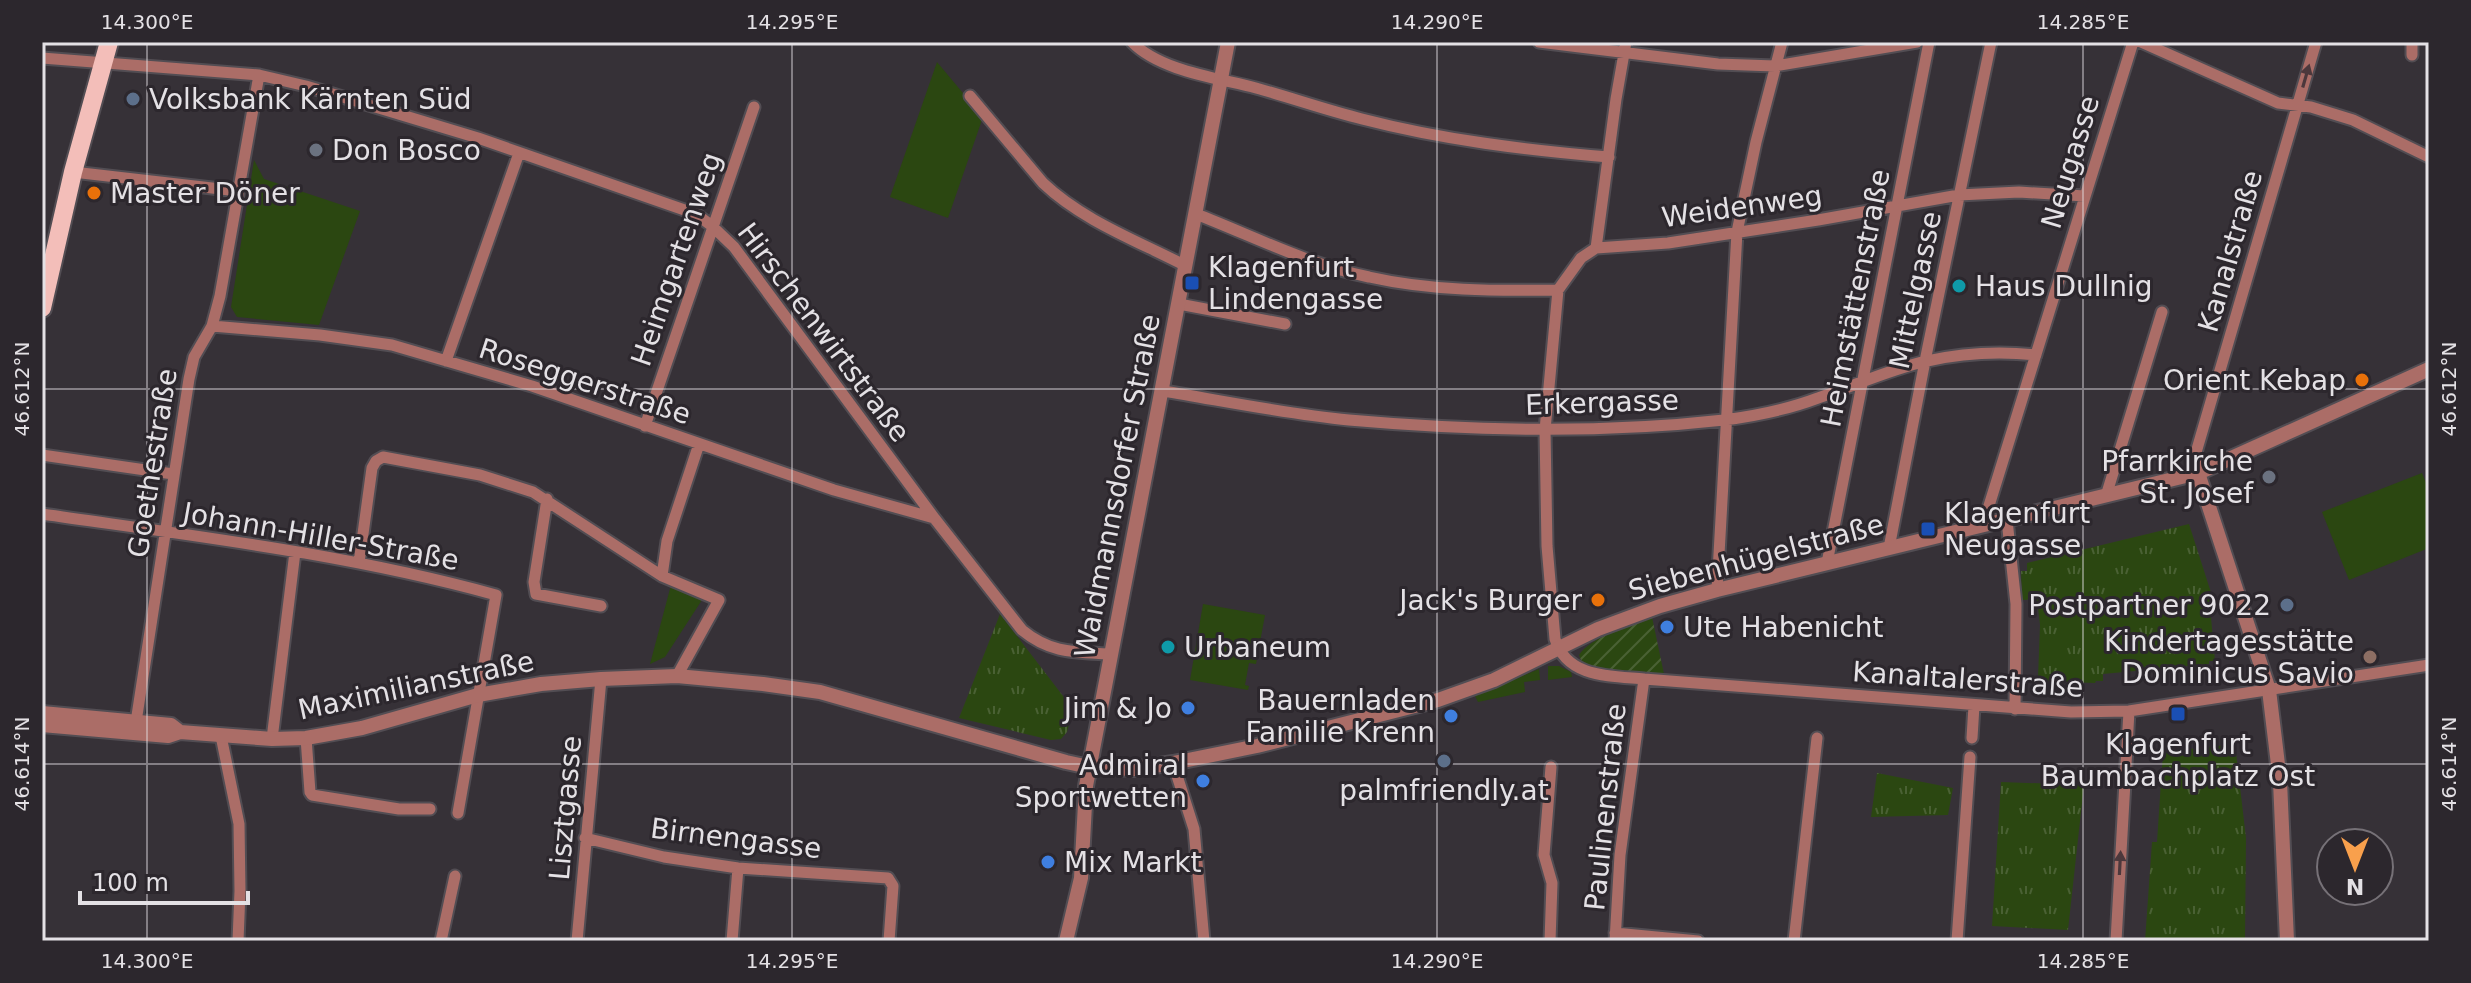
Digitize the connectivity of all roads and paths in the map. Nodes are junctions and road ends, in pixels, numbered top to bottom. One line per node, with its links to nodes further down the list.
1 (109, 42): 14 (main road)
2 (1132, 42): 17 (street)
3 (1228, 42): 17 (street, Waidmannsdorfer Straße)
4 (1539, 42): 12 (street)
5 (1782, 42): 15 (street)
6 (1917, 42): 15 (street)
7 (1929, 42): 28 (street, Heimstättenstraße)
8 (1991, 42): 26 (street, Mittelgasse)
9 (2133, 42): 27 (street, Neugasse)
10 (2141, 42): 19 (street)
11 (2316, 42): 19 (street, Kanalstraße, one-way to 11)
12 (1625, 47): 15 (street); 22 (street)
13 (42, 58): 14 (street, Hirschenwirtstraße)
14 (102, 62): 16 (street, Hirschenwirtstraße); 24 (main road)
15 (1775, 66): 31 (street)
16 (259, 75): 21 (street, Hirschenwirtstraße); 25 (street, Goethestraße)
17 (1221, 79): 22 (street); 29 (street, Waidmannsdorfer Straße)
18 (970, 96): 33 (street)
19 (2297, 106): 23 (street); 51 (street, Kanalstraße)
20 (754, 107): 30 (street, Heimgartenweg)
21 (519, 153): 30 (street, Hirschenwirtstraße); 41 (street)
22 (1609, 157): 32 (street)
23 (2429, 157)
24 (73, 172): 25 (street); 36 (main road)
25 (238, 191): 39 (street, Goethestraße)
26 (1959, 195): 27 (street, Weidenweg); 28 (street, Weidenweg); 42 (street, Mittelgasse)
27 (2085, 196): 40 (street, Neugasse)
28 (1897, 206): 31 (street, Weidenweg); 44 (street, Heimstättenstraße)
29 (1196, 214): 33 (street, Waidmannsdorfer Straße); 34 (street)
30 (712, 226): 47 (street, Heimgartenweg); 56 (street, Hirschenwirtstraße)
31 (1737, 232): 32 (street, Weidenweg); 46 (street)
32 (1596, 248): 34 (street)
33 (1186, 266): 35 (street, Waidmannsdorfer Straße)
34 (1558, 290): 48 (street)
35 (1179, 304): 38 (street); 45 (street, Waidmannsdorfer Straße)
36 (42, 308)
37 (2162, 312): 53 (street)
38 (1285, 324)
39 (212, 326): 41 (street, Roseggerstraße); 52 (street, Goethestraße)
40 (2036, 355): 42 (street, Erkergasse); 58 (street, Neugasse)
41 (446, 361): 47 (street, Roseggerstraße)
42 (1925, 361): 44 (street, Erkergasse); 60 (street, Mittelgasse)
43 (2429, 369): 51 (street, Siebenhügelstraße)
44 (1862, 382): 46 (street, Erkergasse); 63 (street, Heimstättenstraße)
45 (1163, 391): 48 (street, Erkergasse); 68 (street, Waidmannsdorfer Straße)
46 (1726, 419): 48 (street, Erkergasse); 65 (street)
47 (645, 426): 49 (street, Roseggerstraße)
48 (1545, 430): 67 (street)
49 (699, 444): 56 (street, Roseggerstraße); 64 (street)
50 (42, 455): 52 (street)
51 (2198, 473): 53 (street, Siebenhügelstraße); 73 (street)
52 (173, 474): 59 (street, Goethestraße)
53 (2106, 496): 57 (street, Siebenhügelstraße)
54 (547, 499): 62 (street); 64 (street); 66 (street)
55 (42, 514): 59 (street, Johann-Hiller-Straße)
56 (935, 519): 68 (street, Hirschenwirtstraße)
57 (2007, 520): 58 (street, Siebenhügelstraße); 76 (street)
58 (1983, 525): 60 (street, Siebenhügelstraße)
59 (164, 532): 61 (street, Johann-Hiller-Straße); 79 (street, Goethestraße)
60 (1889, 548): 63 (street, Siebenhügelstraße)
61 (295, 552): 62 (street, Johann-Hiller-Straße); 86 (street)
62 (359, 563): 74 (street, Johann-Hiller-Straße)
63 (1827, 563): 65 (street, Siebenhügelstraße)
64 (662, 576): 70 (street)
65 (1717, 590): 67 (street, Siebenhügelstraße)
66 (601, 606)
67 (1558, 650): 72 (street, Kanaltalerstraße); 88 (street, Siebenhügelstraße)
68 (1111, 654): 89 (street, Waidmannsdorfer Straße)
69 (2429, 665): 73 (street, Kanaltalerstraße)
70 (677, 676): 71 (street, Maximilianstraße); 89 (street, Maximilianstraße)
71 (601, 679): 74 (street, Maximilianstraße); 93 (street, Lisztgasse)
72 (1644, 679): 75 (street, Kanaltalerstraße); 96 (street, Paulinenstraße)
73 (2269, 690): 77 (street, Kanaltalerstraße); 109 (street)
74 (478, 695): 83 (street, Maximilianstraße); 92 (street)
75 (1974, 706): 76 (street, Kanaltalerstraße); 85 (street)
76 (2015, 709): 77 (street, Kanaltalerstraße)
77 (2129, 711): 108 (street, one-way to 77)
78 (42, 713): 79 (street, Maximilianstraße)
79 (136, 722): 81 (street, Maximilianstraße)
80 (42, 725): 81 (street, Maximilianstraße)
81 (180, 732): 82 (street, Maximilianstraße)
82 (221, 736): 86 (street, Maximilianstraße); 97 (street)
83 (306, 738): 86 (street, Maximilianstraße); 91 (street)
84 (1817, 738): 106 (street)
85 (1972, 738)
86 (272, 739)
87 (1970, 757): 107 (street)
88 (1173, 763): 89 (street, Siebenhügelstraße); 103 (street)
89 (1089, 767): 102 (street, Waidmannsdorfer Straße)
90 (1551, 767): 104 (street)
91 (430, 809)
92 (458, 813)
93 (585, 838): 94 (street, Birnengasse); 99 (street, Lisztgasse)
94 (738, 868): 100 (street); 101 (street, Birnengasse)
95 (455, 876): 98 (street)
96 (1615, 937): 105 (street)
97 (238, 941)
98 (441, 941)
99 (577, 941)
100 (732, 941)
101 (889, 941)
102 (1066, 941)
103 (1204, 941)
104 (1550, 941)
105 (1698, 941)
106 (1794, 941)
107 (1957, 941)
108 (2116, 941)
109 (2287, 941)

